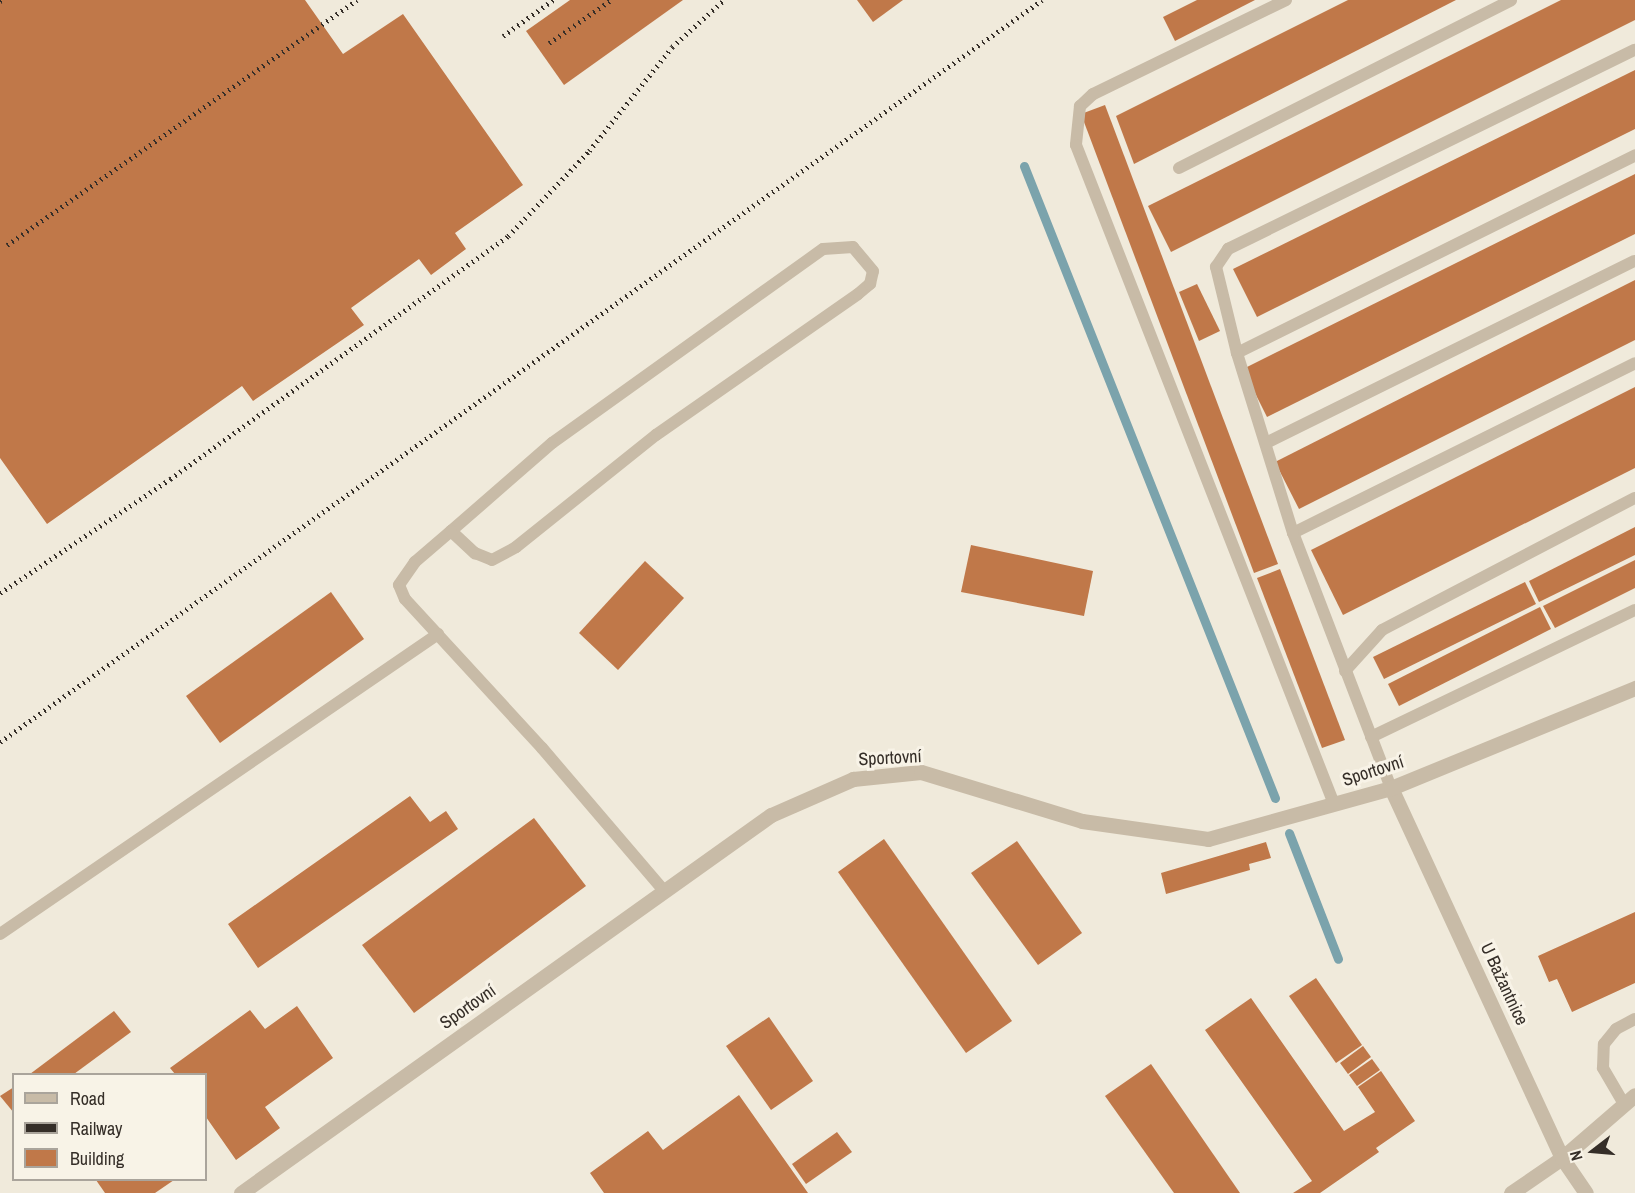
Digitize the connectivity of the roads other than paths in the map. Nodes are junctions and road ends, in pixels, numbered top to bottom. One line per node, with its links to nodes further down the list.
1 (1286, 0): 19 (lane)
2 (1511, 0): 5 (lane)
3 (1635, 50): 7 (lane)
4 (1635, 155): 7 (lane)
5 (1179, 168)
6 (1635, 261): 9 (lane)
7 (1237, 353): 9 (lane)
8 (1635, 363): 12 (lane)
9 (1266, 443): 12 (lane)
10 (1635, 498): 15 (lane)
11 (451, 531): 11 (lane); 14 (lane)
12 (1293, 533): 15 (lane)
13 (1635, 609): 17 (lane)
14 (438, 634): 20 (lane); 21 (lane)
15 (1345, 671): 17 (lane)
16 (1635, 688): 18 (street, Sportovní)
17 (1371, 737): 18 (lane)
18 (1391, 788): 19 (street, Sportovní); 24 (street, U Bažantnice)
19 (1334, 804): 20 (street, Sportovní)
20 (664, 891): 25 (street, Sportovní)
21 (0, 934)
22 (1635, 1019): 23 (lane)
23 (1630, 1099): 24 (street)
24 (1562, 1158): 26 (street); 27 (street, U Bažantnice)
25 (241, 1193)
26 (1511, 1193)
27 (1586, 1193)

